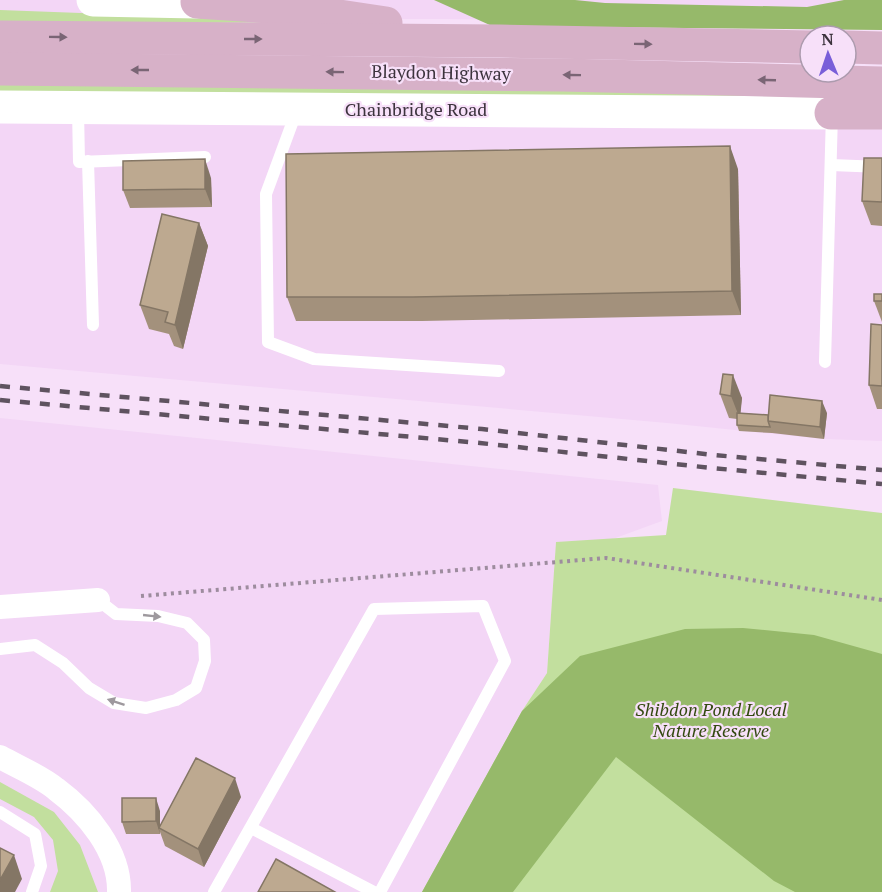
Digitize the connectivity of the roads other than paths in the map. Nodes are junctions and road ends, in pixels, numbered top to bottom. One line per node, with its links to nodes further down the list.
1 (93, 0): 2 (main road)
2 (197, 1): 4 (main road)
3 (0, 37): 4 (main road, Blaydon Highway, one-way to 4)
4 (500, 41): 5 (main road, Blaydon Highway, one-way to 5)
5 (798, 47)
6 (858, 47): 7 (main road)
7 (882, 48)
8 (0, 69): 9 (main road, Blaydon Highway, one-way to 8)
9 (882, 83)
10 (0, 107): 11 (main road, Chainbridge Road)
11 (78, 108): 12 (main road, Chainbridge Road); 16 (lane)
12 (297, 109): 13 (main road, Chainbridge Road); 21 (lane)
13 (831, 113): 14 (main road); 17 (lane)
14 (882, 113)
15 (205, 157): 16 (lane)
16 (88, 161): 19 (lane)
17 (831, 165): 18 (lane); 20 (lane)
18 (882, 167)
19 (93, 325)
20 (825, 362)
21 (499, 370)
22 (98, 600): 23 (street); 24 (lane, one-way to 24)
23 (0, 608)
24 (0, 649)
25 (0, 757): 29 (street)
26 (0, 812): 28 (lane)
27 (250, 828): 30 (lane); 31 (lane); 32 (lane)
28 (32, 892)
29 (119, 892)
30 (214, 892)
31 (374, 892)
32 (380, 892)

